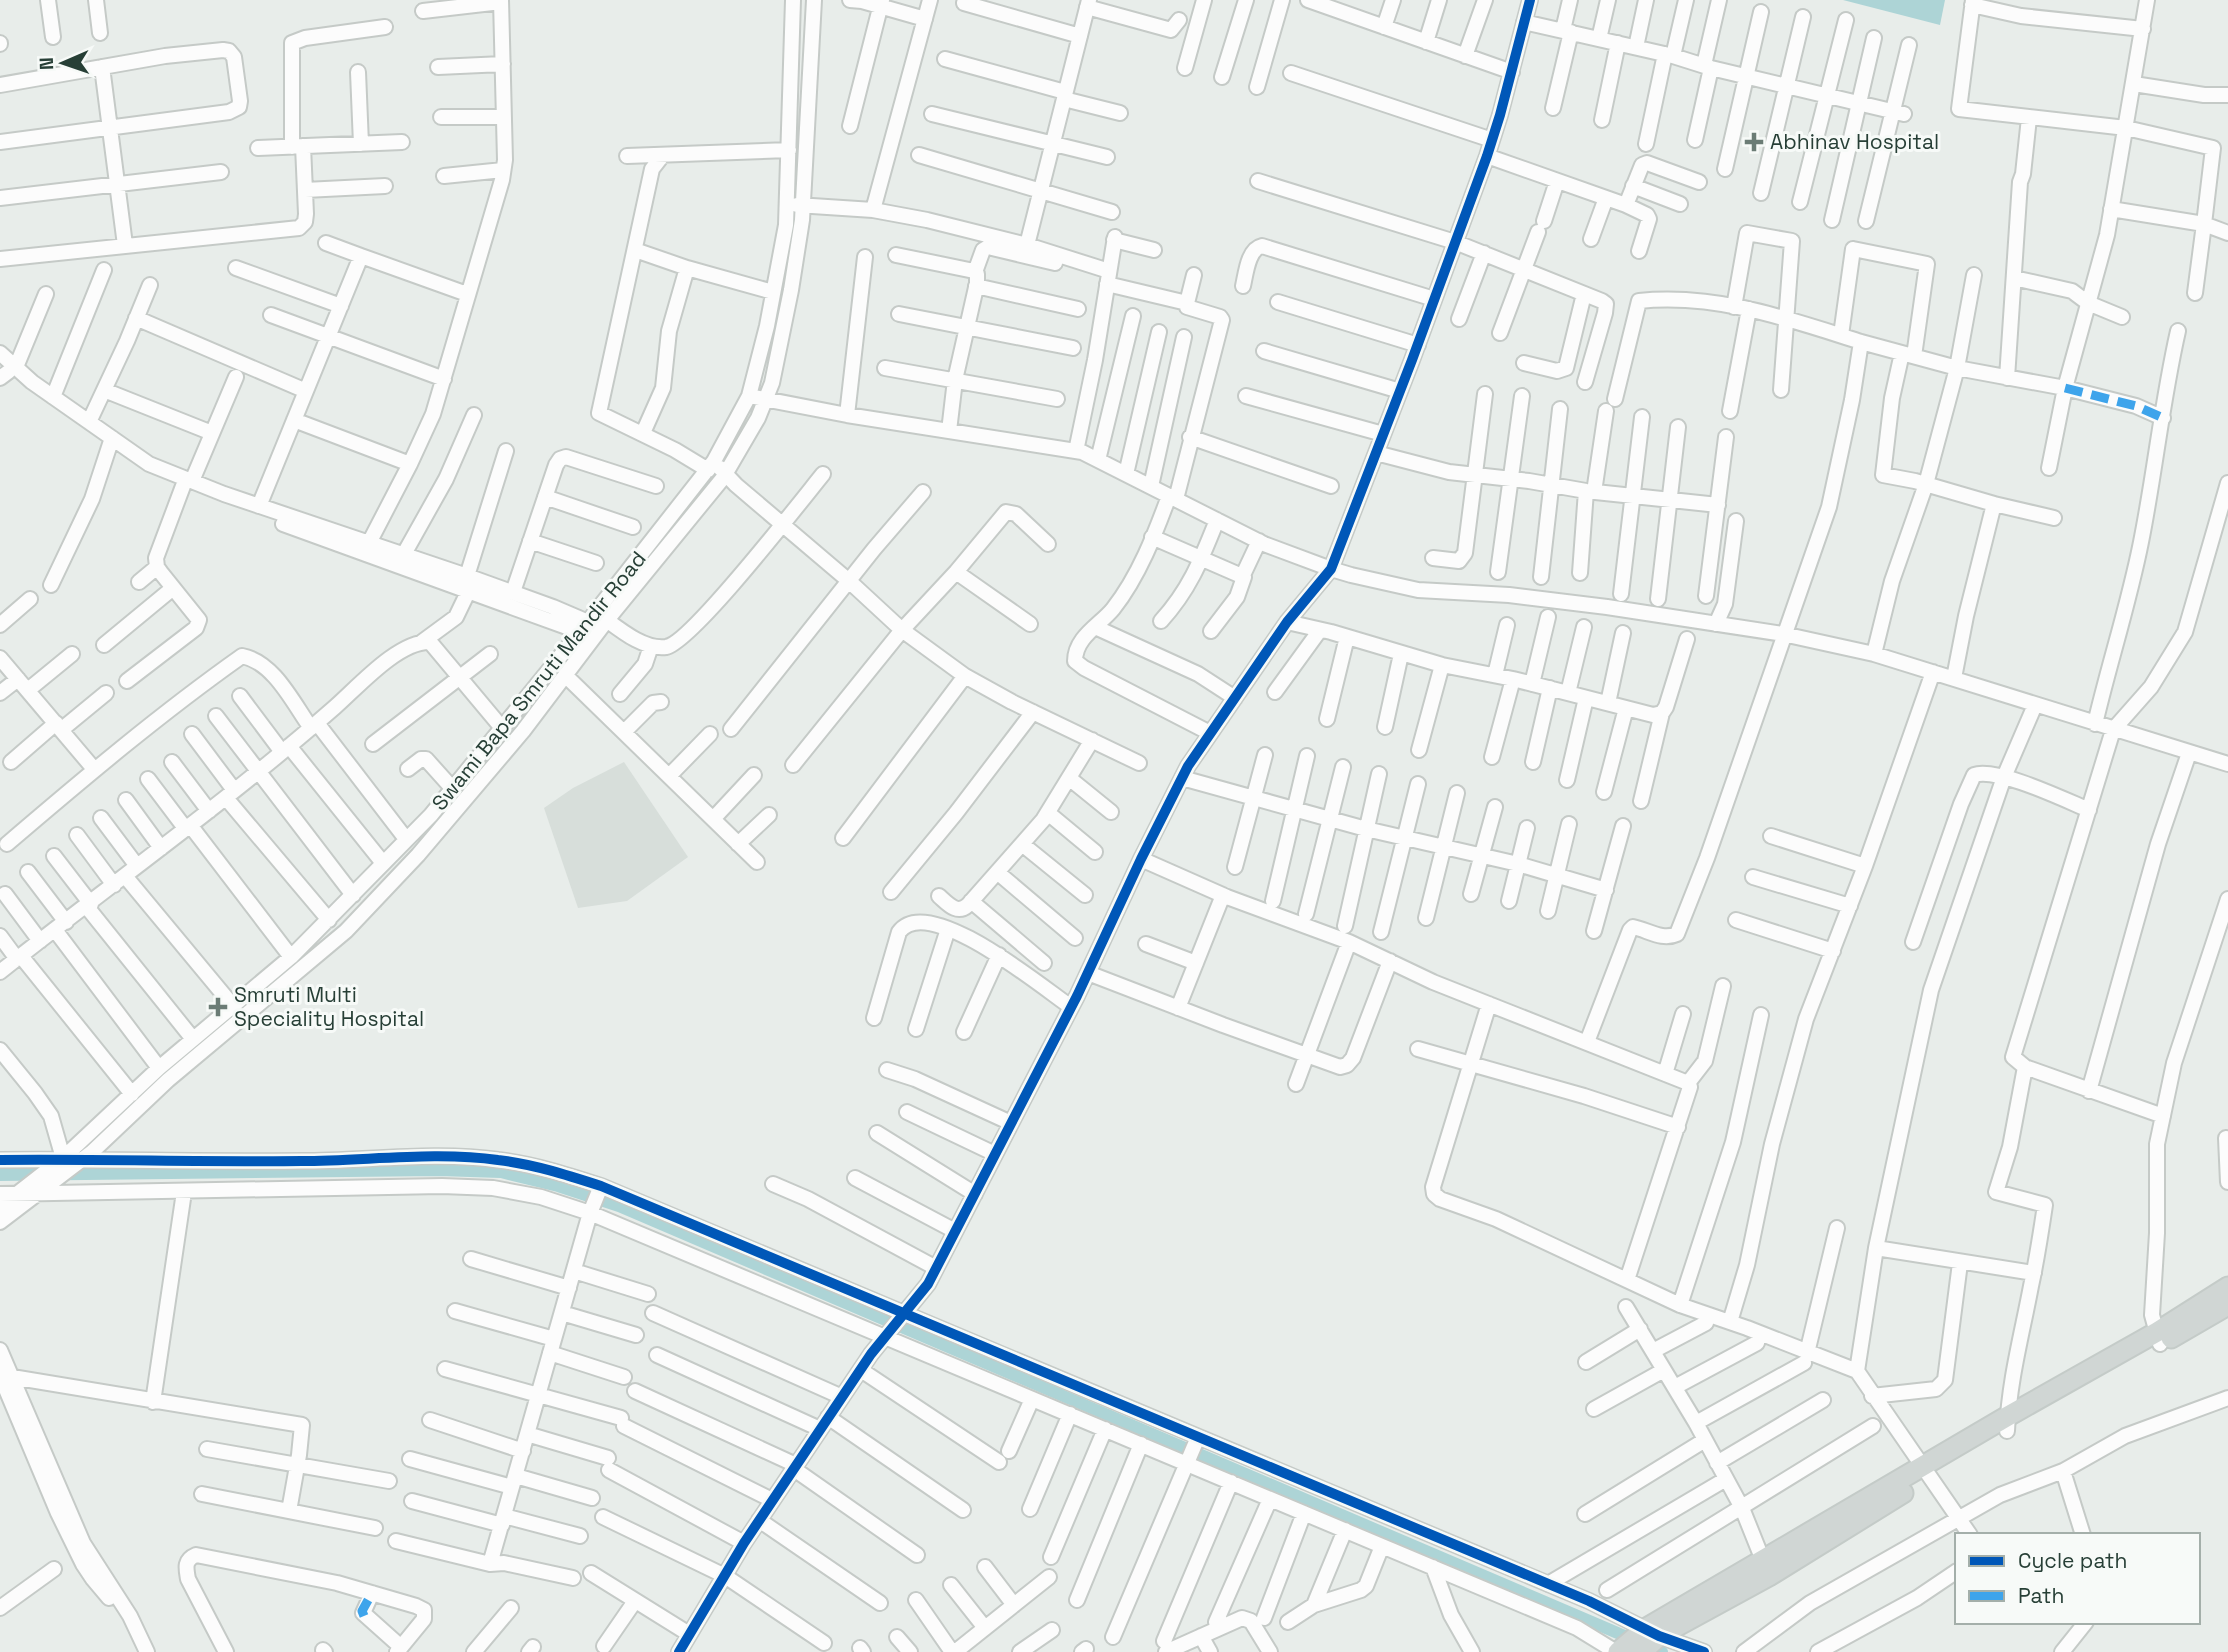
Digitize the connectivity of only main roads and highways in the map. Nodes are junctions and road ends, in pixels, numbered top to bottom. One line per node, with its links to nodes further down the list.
1 (2228, 1287): 3 (main road)
2 (2228, 1305): 3 (main road)
3 (2158, 1338): 4 (main road)
4 (1626, 1650)

